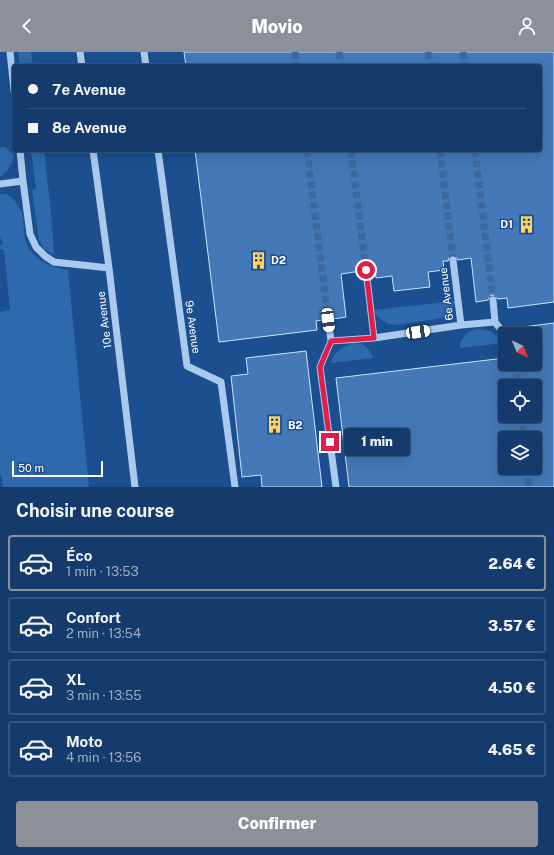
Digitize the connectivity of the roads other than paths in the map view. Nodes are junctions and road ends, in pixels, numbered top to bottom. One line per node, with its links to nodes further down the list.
1 (10, 52): 6 (lane)
2 (80, 52): 4 (lane)
3 (144, 52): 5 (lane)
4 (82, 64)
5 (146, 64)
6 (12, 72)
7 (20, 152): 10 (lane)
8 (94, 152): 13 (lane, 10e Avenue)
9 (158, 152): 23 (lane, 9e Avenue)
10 (23, 181): 11 (lane); 13 (lane)
11 (0, 184)
12 (453, 260): 18 (lane, 6e Avenue)
13 (109, 268): 22 (lane, 10e Avenue)
14 (366, 270): 20 (lane)
15 (492, 300): 17 (lane)
16 (328, 320): 21 (lane)
17 (495, 322): 18 (lane); 19 (lane)
18 (461, 325): 20 (lane)
19 (499, 327)
20 (374, 338): 21 (lane)
21 (331, 341): 24 (lane)
22 (135, 487)
23 (235, 487)
24 (336, 487)

